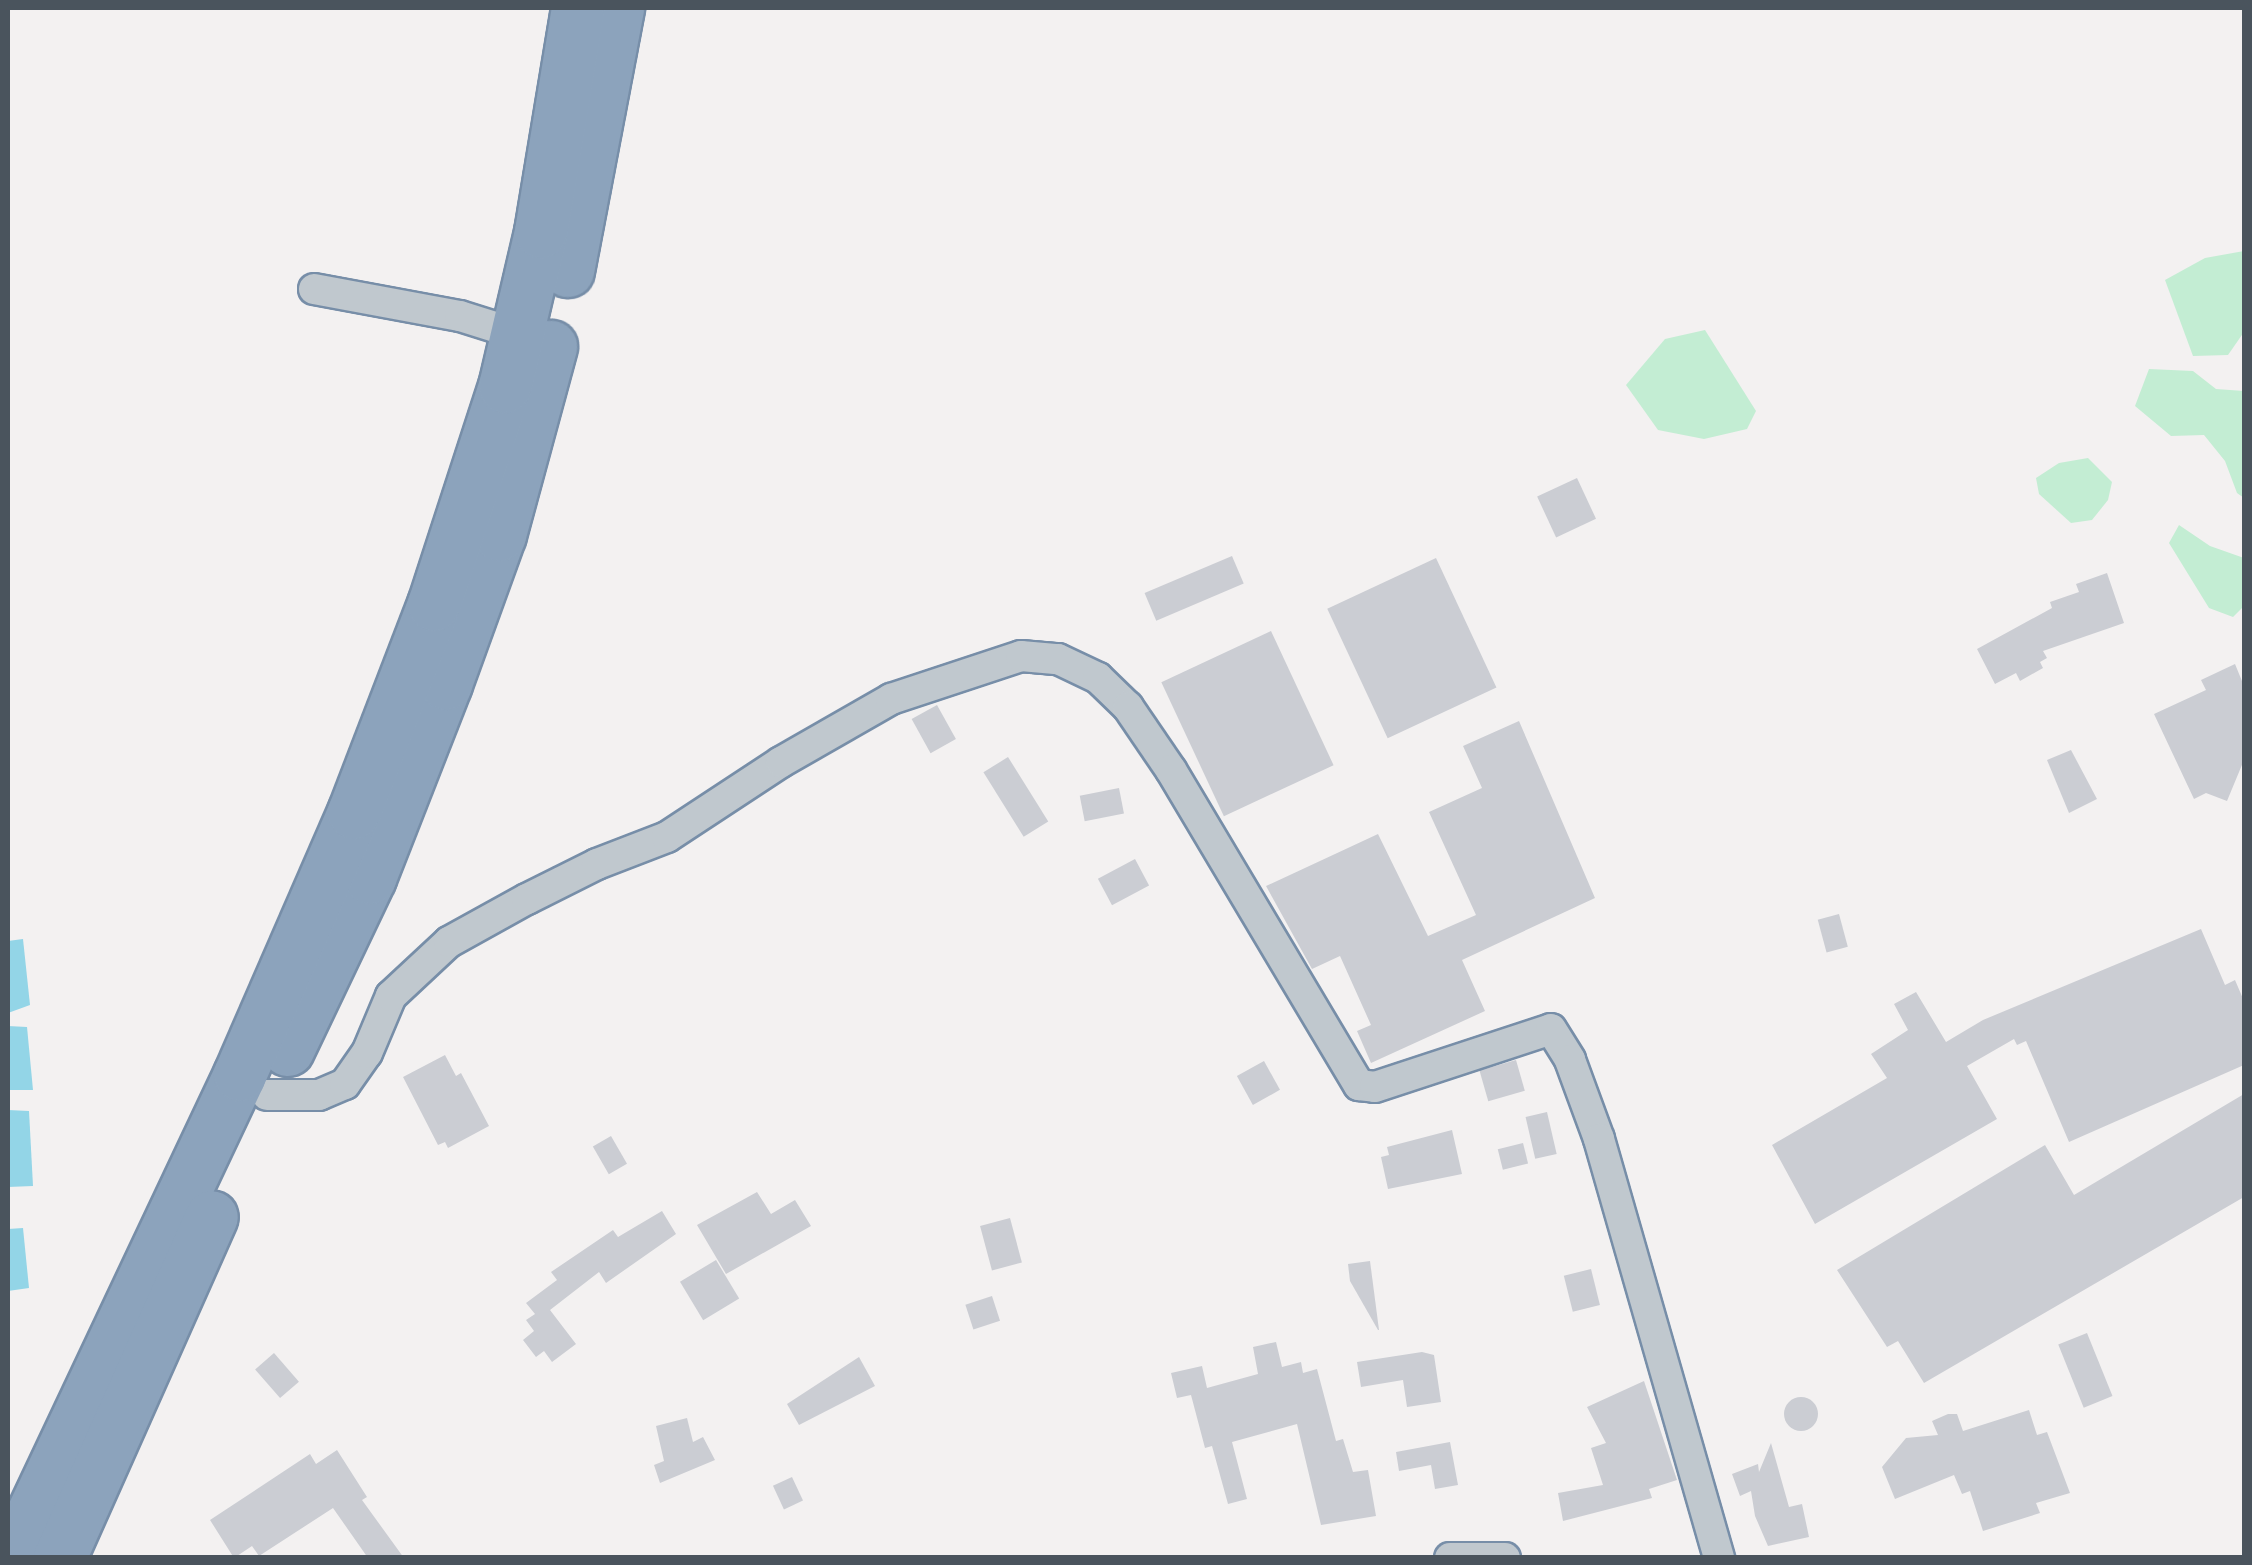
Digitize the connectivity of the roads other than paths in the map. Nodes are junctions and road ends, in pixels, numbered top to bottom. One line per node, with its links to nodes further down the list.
1 (578, 8): 4 (highway)
2 (618, 8): 5 (highway)
3 (314, 289): 4 (street)
4 (518, 334): 6 (highway)
5 (267, 1095): 7 (highway); 10 (street)
6 (12, 1558)
7 (60, 1558)
8 (1450, 1558): 9 (street)
9 (1505, 1558)
10 (1719, 1558)

